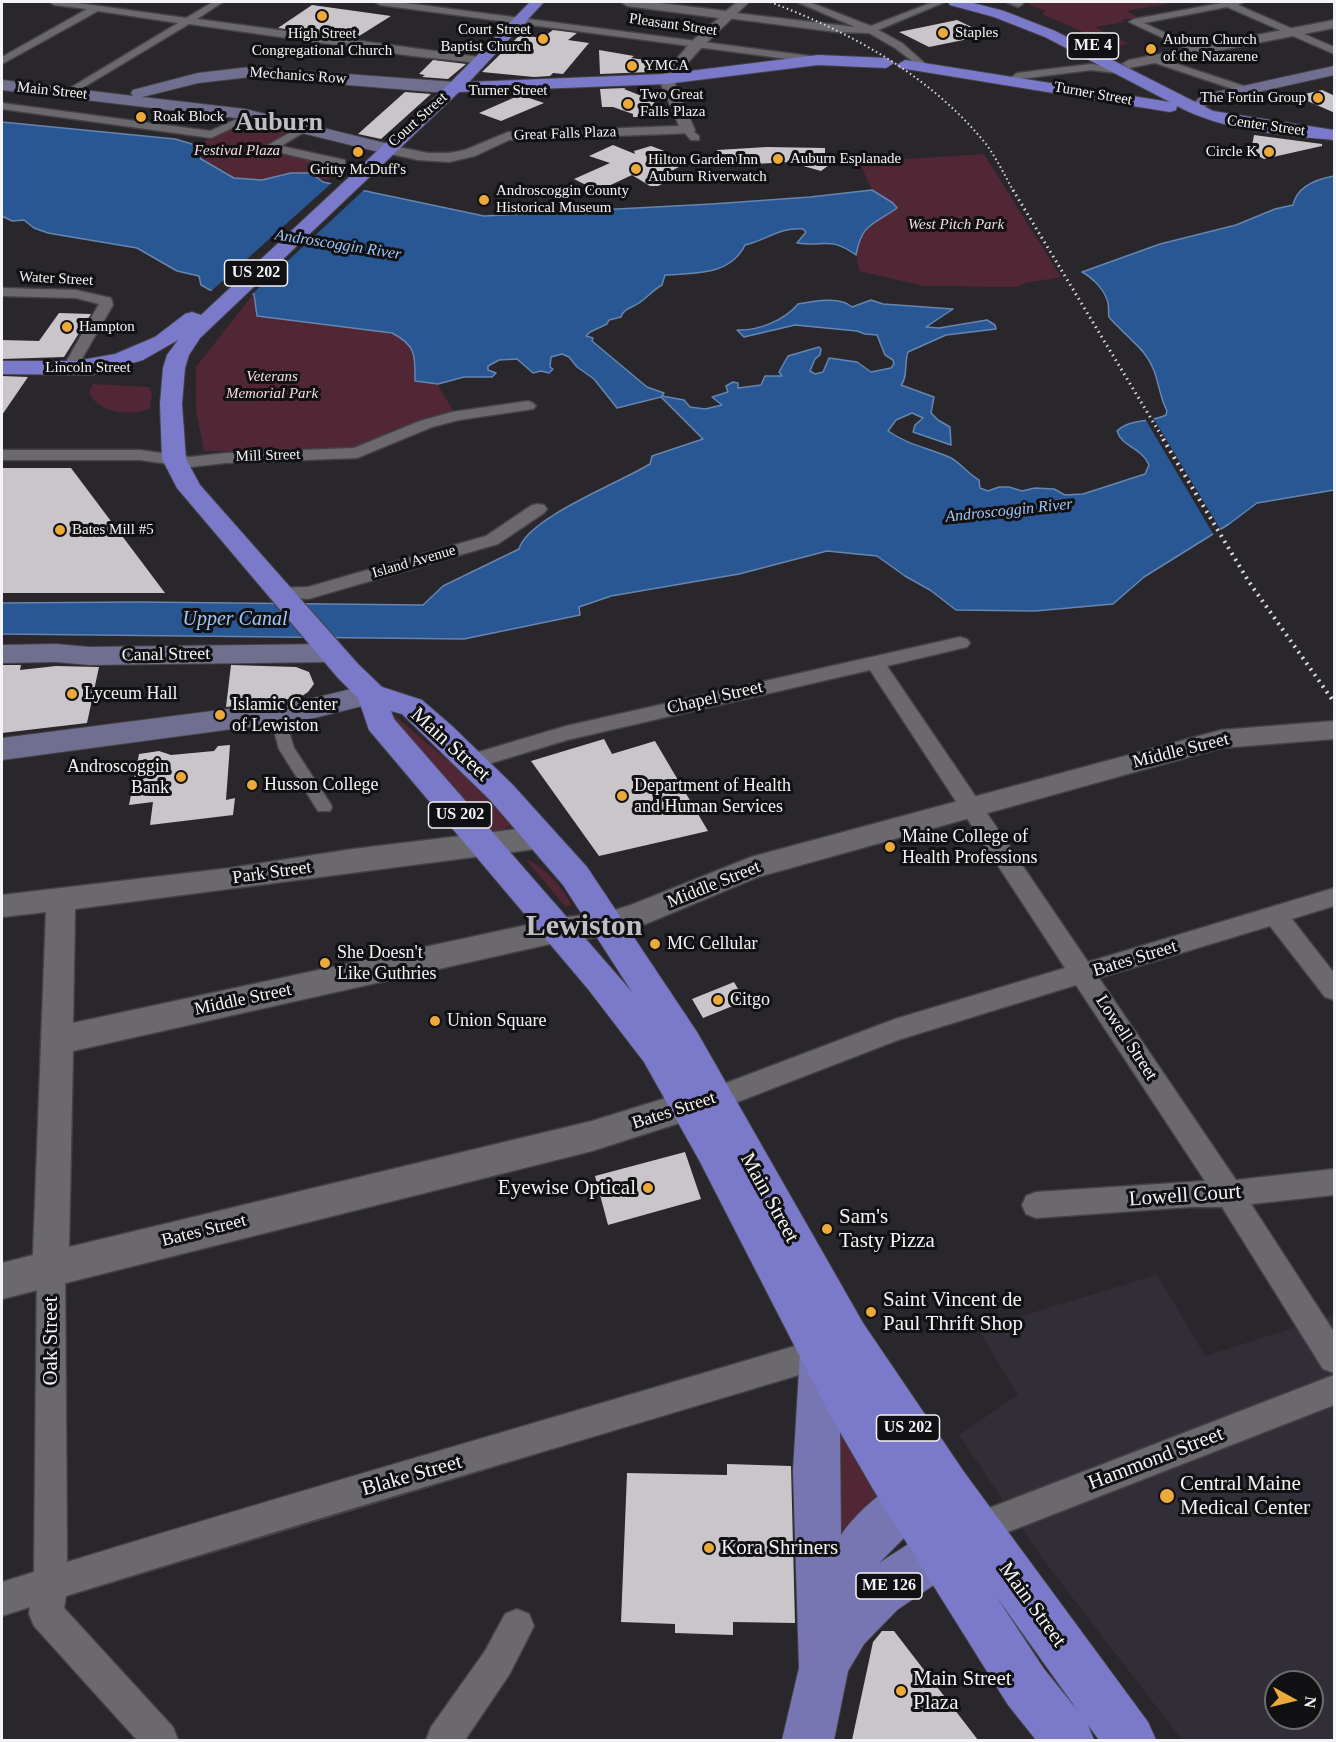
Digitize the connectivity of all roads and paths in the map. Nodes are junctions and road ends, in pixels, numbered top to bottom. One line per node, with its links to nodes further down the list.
1 (54, 2): 14 (street)
2 (219, 2): 17 (street)
3 (380, 2): 16 (street, Pleasant Street)
4 (537, 2): 16 (highway, Court Street)
5 (627, 2): 6 (street)
6 (642, 2): 15 (street)
7 (743, 2): 15 (street)
8 (802, 2): 19 (street)
9 (940, 2): 19 (street)
10 (956, 2): 29 (highway, ME 4)
11 (978, 2): 33 (highway, ME 4)
12 (1240, 2): 13 (street)
13 (1228, 4): 20 (street); 23 (street)
14 (97, 8): 17 (street); 27 (street)
15 (727, 15): 19 (street); 21 (street)
16 (520, 19): 21 (street, Pleasant Street); 24 (highway, Court Street)
17 (187, 21): 24 (street); 40 (street)
18 (1335, 24): 20 (street)
19 (870, 30): 32 (street)
20 (1294, 32): 22 (street); 23 (street)
21 (698, 44): 25 (street, Pleasant Street); 35 (street)
22 (1335, 51)
23 (1199, 52): 26 (street)
24 (479, 60): 38 (highway, Court Street)
25 (818, 60): 28 (highway, Turner Street); 35 (highway, Turner Street)
26 (1156, 60): 33 (street); 39 (street)
27 (2, 61)
28 (862, 62): 30 (highway, Turner Street); 35 (highway, Turner Street)
29 (1093, 62): 33 (highway, ME 4); 36 (street)
30 (886, 63)
31 (905, 65): 32 (highway, Turner Street)
32 (924, 67): 36 (highway, Turner Street)
33 (1126, 67): 44 (highway, ME 4)
34 (1335, 71): 39 (main road, Turner Street)
35 (668, 82): 38 (highway, Turner Street); 41 (highway, Turner Street); 54 (street, Great Falls Plaza)
36 (1011, 82): 44 (highway, Turner Street)
37 (2, 85): 40 (main road, Main Street)
38 (455, 87): 41 (highway, Turner Street); 42 (main road, Mechanics Row); 45 (highway, Court Street)
39 (1249, 91): 44 (main road, Turner Street)
40 (69, 93): 42 (main road, Main Street)
41 (471, 94): 45 (highway)
42 (137, 95): 46 (main road, Main Street)
43 (2, 106): 46 (street)
44 (1184, 107): 47 (highway, Turner Street); 48 (highway, Center Street / ME 4); 48 (highway, Turner Street)
45 (430, 109): 52 (highway, Court Street)
46 (252, 116): 49 (main road, Main Street)
47 (1250, 118): 50 (highway, Center Street)
48 (1232, 122): 51 (highway, Center Street / ME 4)
49 (302, 129): 52 (main road, Main Street); 55 (street)
50 (1335, 130)
51 (1335, 135)
52 (387, 149): 53 (street, Great Falls Plaza); 54 (street); 56 (highway, Court Street)
53 (417, 154): 54 (street, Great Falls Plaza); 56 (highway)
54 (447, 158)
55 (341, 163)
56 (363, 178): 58 (highway, US 202)
57 (2, 292): 61 (street, Water Street)
58 (209, 309): 60 (highway, Main Street / US 202); 61 (highway)
59 (2, 368): 61 (highway, Lincoln Street)
60 (174, 368): 61 (highway, Lincoln Street); 64 (highway, Main Street / US 202)
61 (69, 369)
62 (528, 406): 64 (street, Mill Street)
63 (2, 455): 64 (street, Mill Street)
64 (174, 459): 66 (highway, Main Street / US 202)
65 (538, 508): 66 (street, Island Avenue)
66 (284, 596): 68 (highway, Main Street / US 202)
67 (960, 643): 70 (street, Chapel Street)
68 (326, 646): 69 (main road, Canal Street); 71 (highway, Main Street / US 202)
69 (2, 654)
70 (874, 661): 75 (street, Chapel Street); 77 (street, Lowell Street)
71 (372, 694): 72 (main road); 75 (highway, Main Street / US 202); 79 (highway, Main Street / US 202)
72 (276, 712): 74 (main road); 76 (street)
73 (1335, 730): 77 (street, Middle Street)
74 (2, 749)
75 (472, 761): 78 (highway, Main Street / US 202)
76 (324, 807)
77 (970, 808): 84 (street, Middle Street); 86 (street, Lowell Street)
78 (543, 837): 79 (street, Park Street); 84 (highway, Main Street / US 202)
79 (485, 844): 81 (street, Park Street); 85 (highway, Main Street / US 202)
80 (1335, 897): 83 (street, Bates Street)
81 (61, 898): 82 (street, Park Street); 88 (street, Oak Street)
82 (2, 906)
83 (1275, 915): 86 (street, Bates Street); 87 (street)
84 (608, 924): 85 (street, Middle Street); 89 (highway, Main Street / US 202)
85 (559, 930): 88 (street, Middle Street); 89 (highway, Main Street / US 202)
86 (1084, 975): 89 (street, Bates Street); 91 (street, Lowell Street)
87 (1335, 990)
88 (56, 1041): 93 (street, Oak Street)
89 (702, 1103): 93 (street, Bates Street); 95 (highway, Main Street / US 202); 98 (highway, Main Street / US 202)
90 (1335, 1182): 91 (street, Lowell Court)
91 (1229, 1194): 92 (street, Lowell Court); 96 (street, Lowell Street)
92 (1036, 1205)
93 (51, 1268): 94 (street, Bates Street); 100 (street, Oak Street)
94 (2, 1281)
95 (822, 1353): 98 (highway, Main Street / US 202); 100 (street, Blake Street); 103 (main road)
96 (1335, 1358)
97 (1335, 1390): 99 (street, Hammond Street)
98 (925, 1491): 99 (highway, Main Street / US 202); 103 (main road)
99 (958, 1540): 103 (main road, ME 126); 107 (highway, Main Street / US 202); 108 (highway, Main Street / US 202)
100 (51, 1585): 101 (street, Blake Street); 104 (street, Oak Street)
101 (2, 1599)
102 (518, 1626): 105 (street)
103 (824, 1668): 106 (main road, ME 126)
104 (160, 1740)
105 (444, 1740)
106 (808, 1740)
107 (1068, 1740)
108 (1130, 1740)

